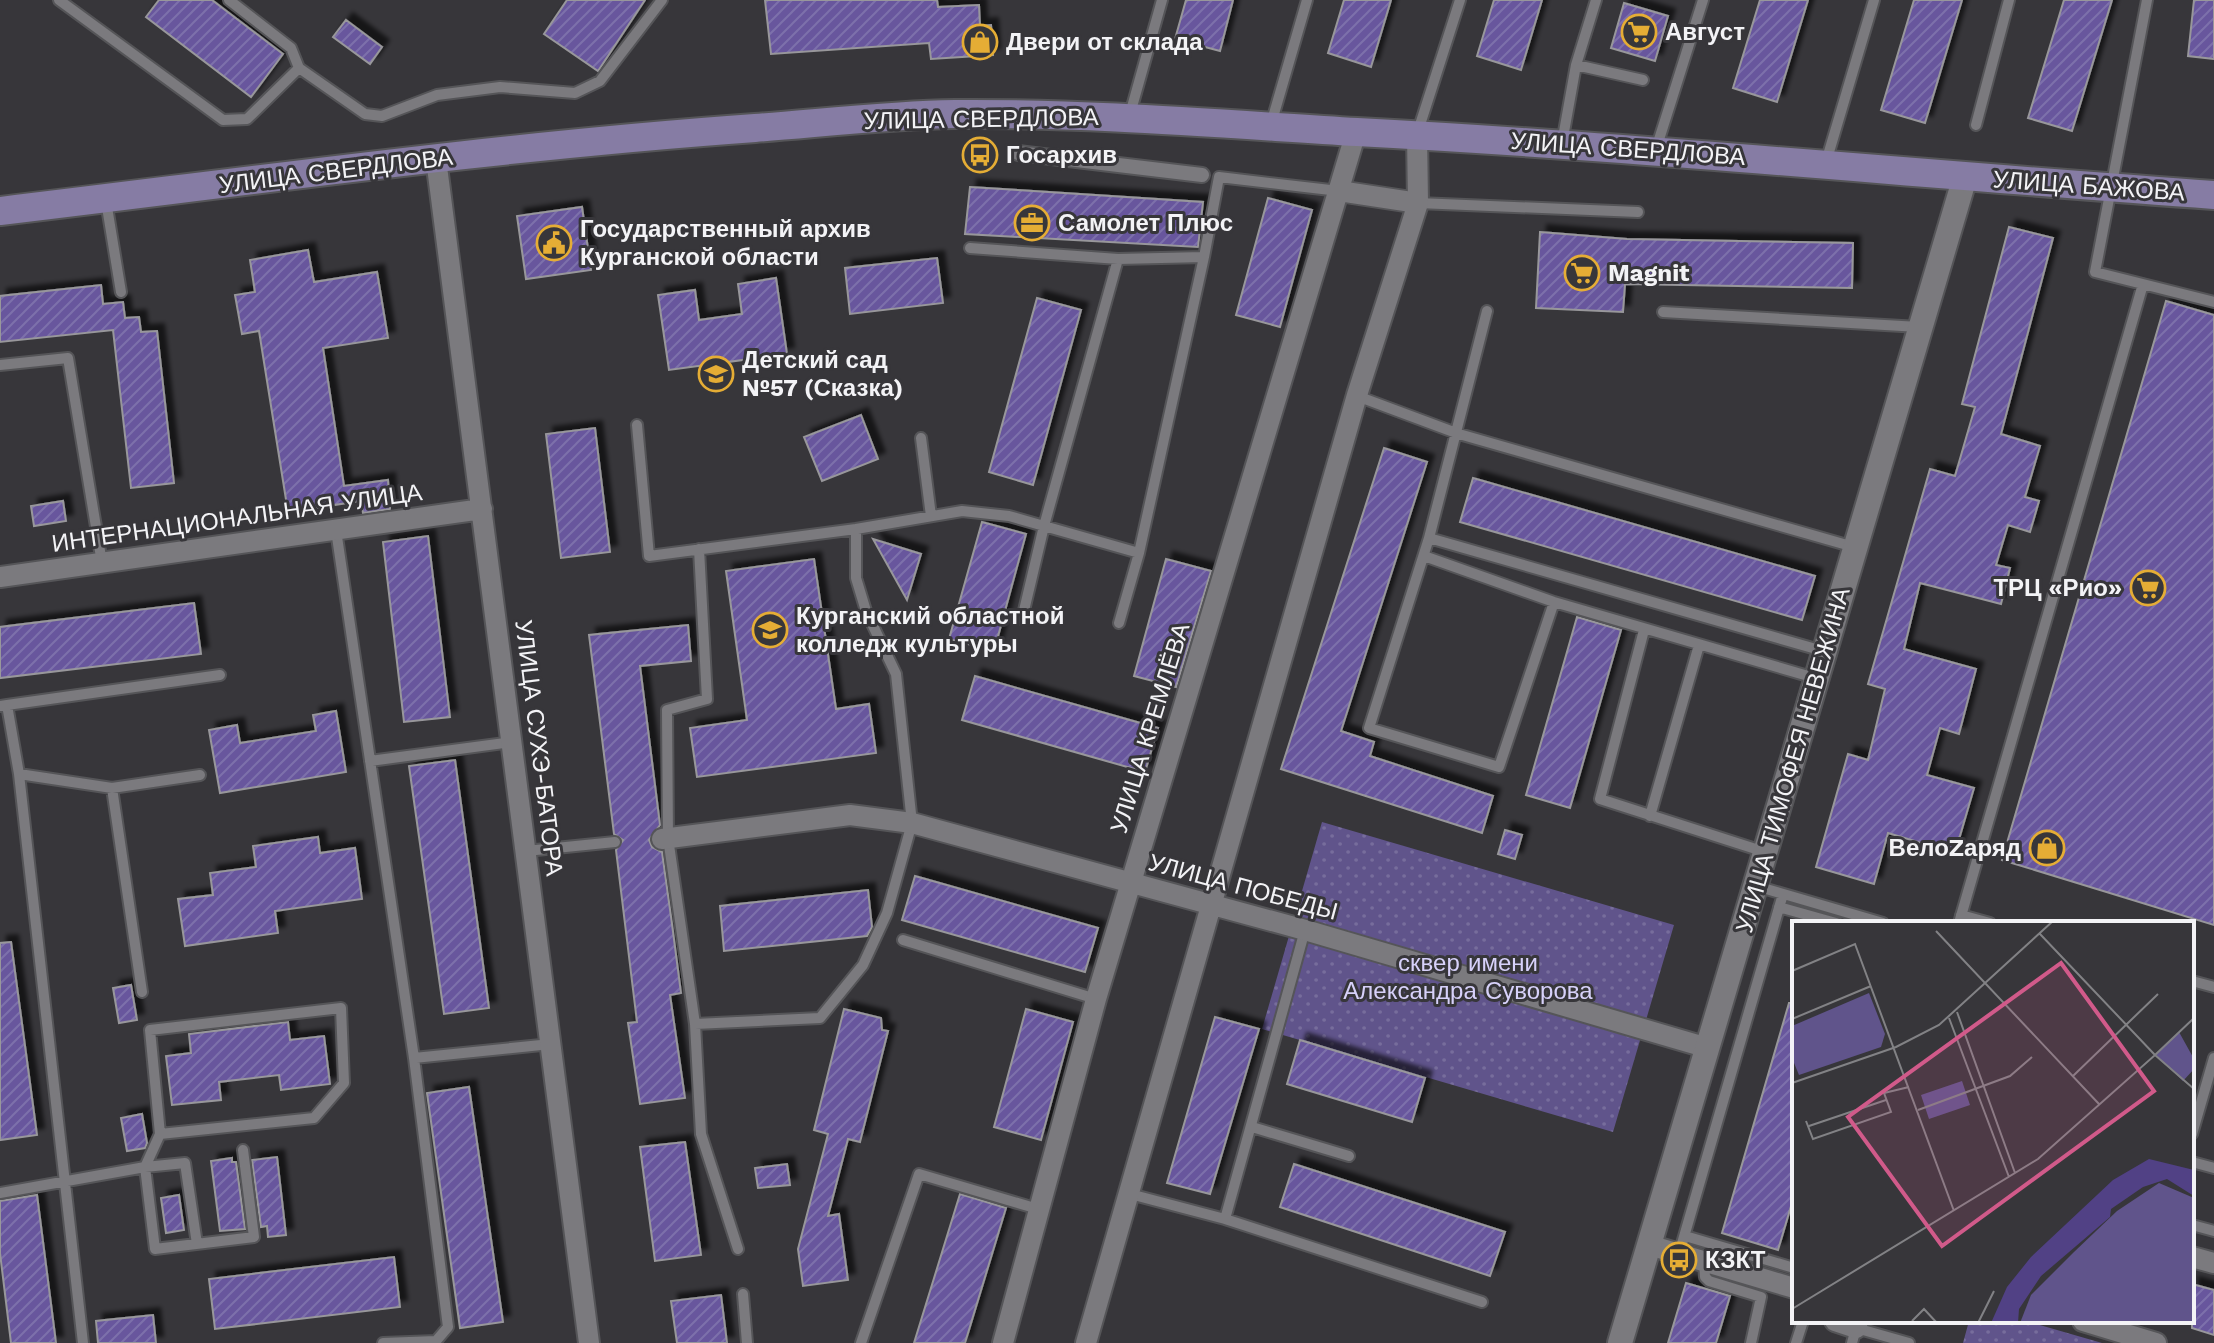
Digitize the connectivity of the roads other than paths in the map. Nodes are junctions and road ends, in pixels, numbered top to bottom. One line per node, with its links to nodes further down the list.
1 (59, 0): 13 (lane)
2 (229, 0): 13 (lane)
3 (662, 0): 13 (lane)
4 (1162, 0): 15 (lane)
5 (1307, 0): 16 (lane)
6 (1460, 0): 19 (lane)
7 (1596, 0): 12 (lane)
8 (1703, 0): 21 (lane)
9 (1874, 0): 24 (lane)
10 (2009, 0): 17 (lane)
11 (2147, 0): 28 (lane)
12 (1576, 65): 14 (lane); 20 (lane)
13 (299, 68)
14 (1643, 80)
15 (1129, 116): 16 (main road, УЛИЦА СВЕРДЛОВА); 23 (main road, УЛИЦА СВЕРДЛОВА)
16 (1271, 124): 18 (main road, УЛИЦА СВЕРДЛОВА)
17 (1976, 125)
18 (1356, 132): 19 (main road, УЛИЦА СВЕРДЛОВА); 29 (street, УЛИЦА КРЕМЛЁВА)
19 (1417, 133): 20 (main road, УЛИЦА СВЕРДЛОВА); 32 (street)
20 (1562, 145): 21 (main road, УЛИЦА СВЕРДЛОВА)
21 (1656, 149): 24 (main road, УЛИЦА СВЕРДЛОВА)
22 (1018, 153): 25 (street)
23 (436, 159): 31 (main road, УЛИЦА СВЕРДЛОВА); 49 (street, УЛИЦА СУХЭ-БАТОРА)
24 (1826, 164): 27 (main road, УЛИЦА СВЕРДЛОВА)
25 (1202, 175): 26 (lane)
26 (1219, 177): 29 (lane); 36 (lane)
27 (1965, 177): 28 (main road, УЛИЦА БАЖОВА); 43 (street, УЛИЦА ТИМОФЕЯ НЕВЕЖИНА)
28 (2110, 187): 30 (main road, УЛИЦА БАЖОВА); 38 (lane)
29 (1339, 191): 32 (street); 81 (street, УЛИЦА КРЕМЛЁВА)
30 (2214, 195)
31 (106, 199): 33 (main road, УЛИЦА СВЕРДЛОВА); 39 (lane)
32 (1418, 203): 34 (lane); 45 (street)
33 (0, 211)
34 (1638, 212)
35 (970, 248): 37 (lane)
36 (1204, 257): 37 (lane); 57 (lane)
37 (1118, 259): 51 (lane)
38 (2143, 284): 40 (lane); 86 (lane)
39 (121, 292)
40 (2214, 302)
41 (1487, 311): 47 (lane)
42 (1663, 312): 43 (lane)
43 (1919, 327): 55 (street, УЛИЦА ТИМОФЕЯ НЕВЕЖИНА)
44 (0, 365): 59 (lane)
45 (1357, 395): 47 (lane); 84 (street)
46 (637, 425): 56 (lane)
47 (1459, 434): 54 (lane); 55 (lane)
48 (921, 438): 50 (lane)
49 (482, 509): 53 (street, ИНТЕРНАЦИОНАЛЬНАЯ УЛИЦА); 70 (street, УЛИЦА СУХЭ-БАТОРА)
50 (931, 516): 51 (lane); 52 (lane)
51 (1044, 526): 57 (lane); 62 (lane)
52 (856, 529): 56 (lane); 76 (lane)
53 (336, 530): 59 (street, ИНТЕРНАЦИОНАЛЬНАЯ УЛИЦА); 71 (lane)
54 (1429, 538): 58 (lane); 66 (lane)
55 (1856, 547): 66 (street, УЛИЦА ТИМОФЕЯ НЕВЕЖИНА)
56 (699, 549): 77 (lane)
57 (1139, 553): 63 (lane)
58 (1424, 556): 61 (lane); 61 (lane)
59 (102, 563): 60 (street, ИНТЕРНАЦИОНАЛЬНАЯ УЛИЦА)
60 (0, 577)
61 (1554, 602): 64 (lane)
62 (1022, 619)
63 (1119, 623)
64 (1644, 630): 65 (lane); 75 (lane)
65 (1699, 645): 68 (lane); 75 (lane)
66 (1823, 651): 68 (street, УЛИЦА ТИМОФЕЯ НЕВЕЖИНА)
67 (220, 675): 69 (lane)
68 (1815, 678): 80 (street, УЛИЦА ТИМОФЕЯ НЕВЕЖИНА)
69 (4, 706): 72 (lane)
70 (512, 742): 71 (lane); 79 (street, УЛИЦА СУХЭ-БАТОРА)
71 (370, 761): 98 (lane)
72 (19, 774): 74 (lane); 108 (lane)
73 (200, 775): 74 (lane)
74 (112, 788): 93 (lane)
75 (1650, 816): 80 (lane)
76 (912, 823): 77 (street, УЛИЦА ПОБЕДЫ); 81 (street, УЛИЦА ПОБЕДЫ); 95 (lane)
77 (665, 838): 95 (lane)
78 (615, 842): 79 (lane)
79 (526, 851): 96 (street, УЛИЦА СУХЭ-БАТОРА)
80 (1765, 852): 82 (street, УЛИЦА ТИМОФЕЯ НЕВЕЖИНА)
81 (1131, 883): 84 (street, УЛИЦА ПОБЕДЫ); 94 (street, УЛИЦА КРЕМЛЁВА)
82 (1756, 886): 83 (lane); 97 (street, УЛИЦА ТИМОФЕЯ НЕВЕЖИНА)
83 (1783, 894): 85 (lane); 88 (lane)
84 (1213, 907): 89 (street, УЛИЦА ПОБЕДЫ); 110 (street)
85 (1779, 907): 87 (lane); 117 (lane)
86 (1960, 919)
87 (1829, 921)
88 (1876, 921)
89 (1305, 930): 97 (street, УЛИЦА ПОБЕДЫ); 100 (lane)
90 (903, 940): 94 (lane)
91 (2194, 984): 92 (lane)
92 (2214, 987)
93 (142, 992)
94 (1096, 999): 111 (street, УЛИЦА КРЕМЛЁВА)
95 (695, 1024): 118 (lane)
96 (551, 1044): 98 (lane); 132 (street, УЛИЦА СУХЭ-БАТОРА)
97 (1708, 1048): 116 (street, УЛИЦА ТИМОФЕЯ НЕВЕЖИНА)
98 (414, 1058): 129 (lane)
99 (2214, 1058): 101 (lane)
100 (1252, 1127): 104 (lane); 112 (lane)
101 (2194, 1127)
102 (160, 1134): 102 (lane); 106 (lane)
103 (243, 1150): 115 (lane)
104 (1349, 1156)
105 (2194, 1163): 107 (lane)
106 (145, 1167): 108 (lane); 115 (lane); 115 (lane)
107 (2214, 1168)
108 (62, 1184): 109 (lane); 130 (lane)
109 (0, 1193)
110 (1130, 1194): 112 (lane); 136 (street)
111 (1038, 1209): 134 (lane); 135 (street, УЛИЦА КРЕМЛЁВА)
112 (1225, 1219): 125 (lane)
113 (2194, 1226): 114 (lane)
114 (2214, 1231)
115 (197, 1244)
116 (1649, 1245): 117 (street); 137 (street, УЛИЦА ТИМОФЕЯ НЕВЕЖИНА)
117 (1682, 1245): 120 (street); 122 (lane)
118 (738, 1249)
119 (2194, 1258): 121 (street)
120 (1704, 1261): 123 (street); 138 (lane)
121 (2214, 1263)
122 (1792, 1268)
123 (1792, 1287)
124 (743, 1294): 133 (lane)
125 (1482, 1302)
126 (1802, 1323): 139 (lane)
127 (2091, 1323): 141 (street)
128 (1855, 1331): 140 (lane)
129 (404, 1342): 131 (lane)
130 (83, 1343)
131 (383, 1343)
132 (589, 1343)
133 (747, 1343)
134 (861, 1343)
135 (1003, 1343)
136 (1086, 1343)
137 (1620, 1343)
138 (1751, 1343)
139 (1796, 1343)
140 (1909, 1343)
141 (2156, 1343)

